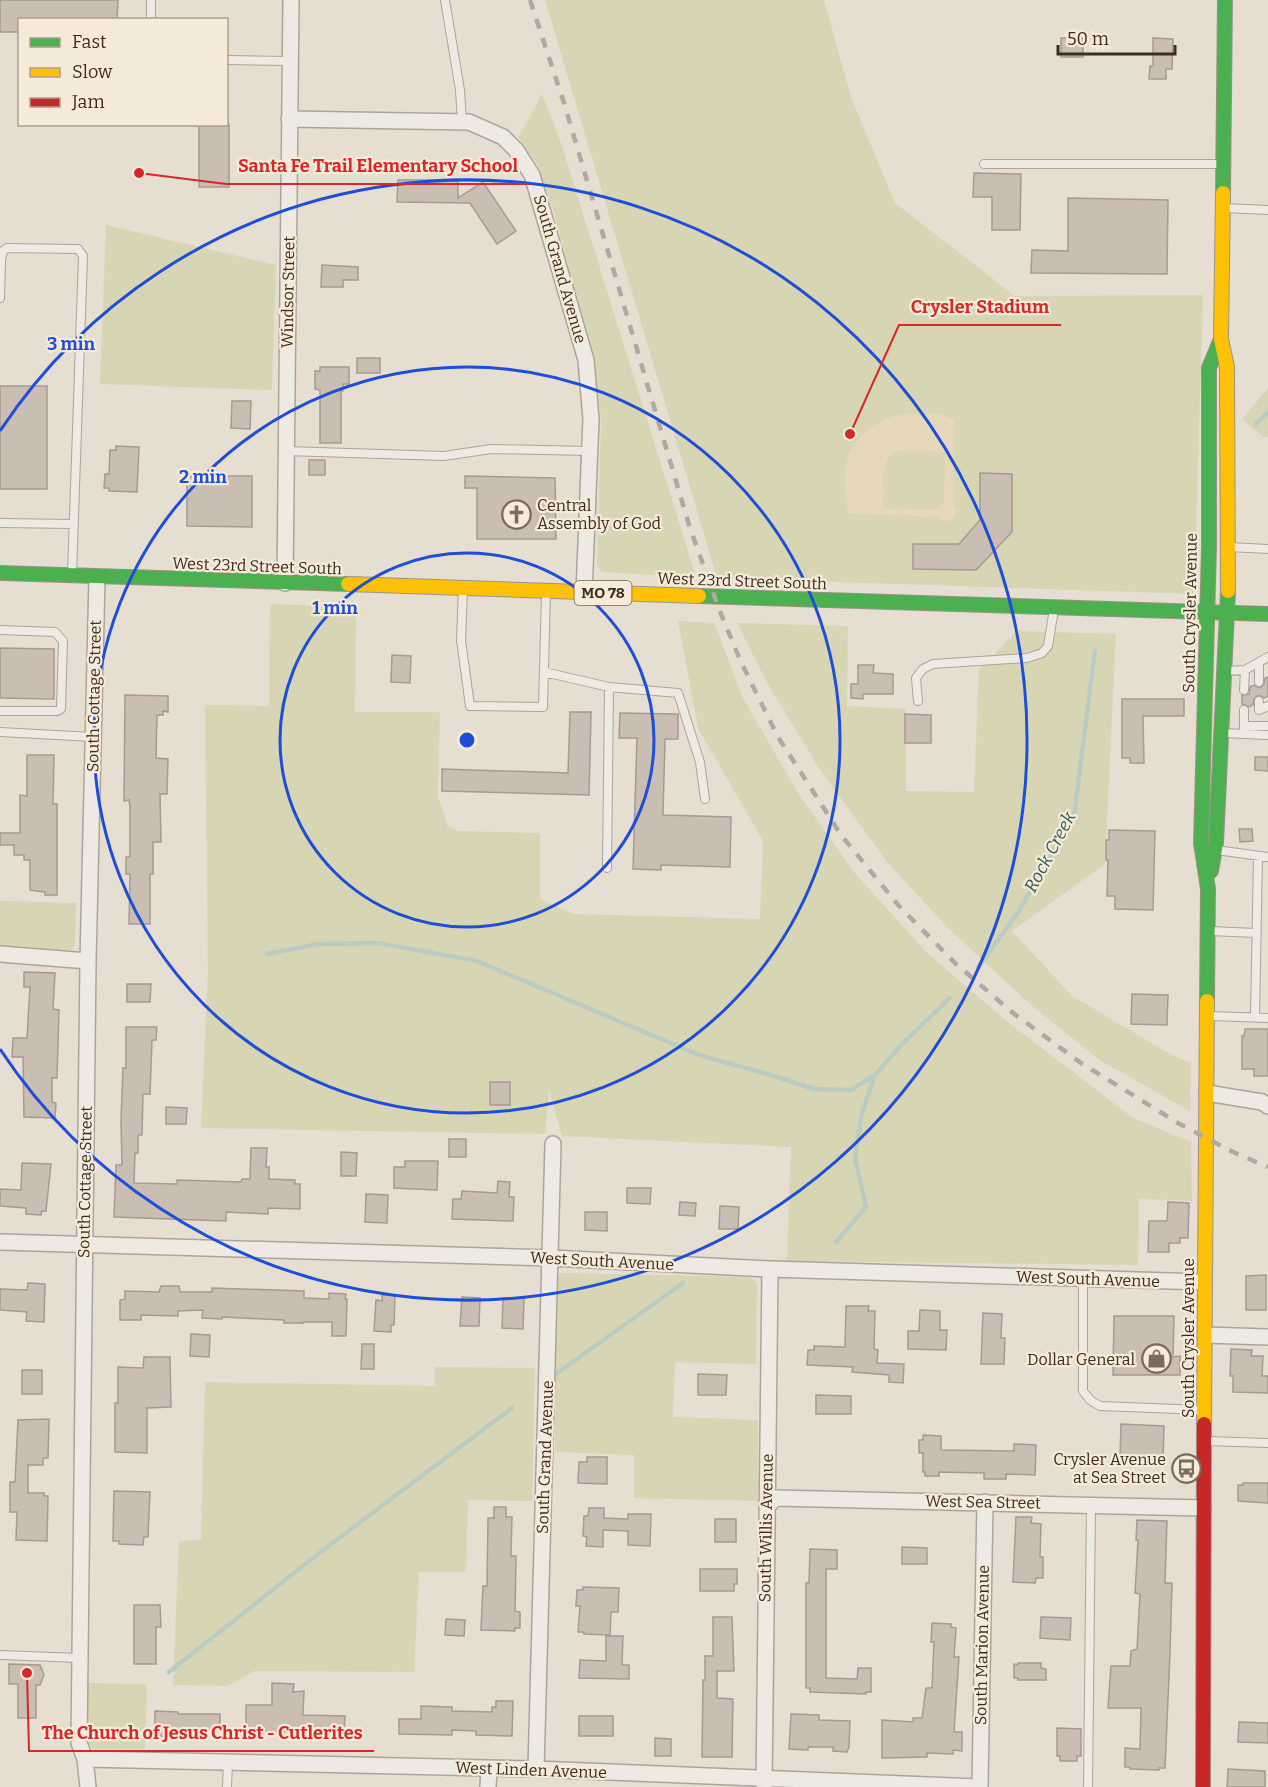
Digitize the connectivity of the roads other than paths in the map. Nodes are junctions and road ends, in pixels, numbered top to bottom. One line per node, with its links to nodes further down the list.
1 (151, 0): 5 (lane)
2 (291, 0): 7 (street, Windsor Street)
3 (445, 0): 9 (lane)
4 (1225, 0): 11 (main road, South Crysler Avenue)
5 (151, 18)
6 (228, 60): 7 (lane)
7 (290, 61): 8 (street, Windsor Street)
8 (289, 119): 9 (street, South Grand Avenue); 16 (street, Windsor Street)
9 (462, 122): 17 (street, South Grand Avenue)
10 (984, 164): 11 (lane)
11 (1223, 164): 12 (main road, South Crysler Avenue)
12 (1223, 208): 13 (lane); 15 (main road, South Crysler Avenue)
13 (1268, 210)
14 (0, 298): 19 (lane)
15 (1221, 339): 20 (main road, South Crysler Avenue); 30 (main road, South Crysler Avenue)
16 (286, 451): 17 (lane); 25 (street, Windsor Street)
17 (590, 451): 28 (street, South Grand Avenue)
18 (0, 523): 19 (lane)
19 (74, 524): 23 (lane)
20 (1227, 547): 21 (lane); 31 (main road, South Crysler Avenue)
21 (1268, 549)
22 (0, 573): 23 (main road, West 23rd Street South / MO 78)
23 (72, 576): 24 (main road, West 23rd Street South / MO 78)
24 (97, 577): 25 (main road, West 23rd Street South / MO 78); 50 (street, South Cottage Street)
25 (285, 583): 26 (main road, West 23rd Street South / MO 78)
26 (464, 589): 27 (main road, West 23rd Street South / MO 78); 38 (lane)
27 (546, 591): 28 (main road, West 23rd Street South / MO 78); 38 (lane)
28 (584, 593): 29 (main road, West 23rd Street South / MO 78)
29 (1054, 608): 30 (main road, West 23rd Street South / MO 78); 42 (lane)
30 (1207, 612): 31 (main road, West 23rd Street South / MO 78); 56 (main road, South Crysler Avenue)
31 (1228, 612): 32 (main road, West 23rd Street South / MO 78); 37 (main road, South Crysler Avenue)
32 (1268, 614)
33 (0, 630): 44 (lane)
34 (1268, 657): 35 (lane)
35 (1259, 663): 36 (lane); 39 (lane)
36 (1245, 670): 37 (lane); 41 (lane)
37 (1225, 671): 48 (main road, South Crysler Avenue)
38 (544, 672): 40 (lane)
39 (1259, 682)
40 (609, 687): 51 (lane); 55 (lane)
41 (1244, 690)
42 (918, 701)
43 (1268, 706): 46 (lane)
44 (0, 711)
45 (1268, 726): 46 (lane)
46 (1244, 730): 48 (lane); 49 (lane)
47 (0, 732): 50 (lane)
48 (1222, 733): 52 (main road, South Crysler Avenue)
49 (1268, 735)
50 (93, 737): 60 (street, South Cottage Street)
51 (705, 799)
52 (1215, 850): 53 (lane); 56 (main road, South Crysler Avenue)
53 (1258, 856): 54 (lane); 58 (lane)
54 (1268, 857)
55 (607, 868)
56 (1208, 889): 57 (main road, South Crysler Avenue)
57 (1208, 931): 58 (lane); 61 (main road, South Crysler Avenue)
58 (1256, 933): 62 (lane)
59 (0, 954): 60 (street)
60 (88, 961): 68 (street, South Cottage Street)
61 (1208, 1016): 62 (lane); 64 (main road, South Crysler Avenue)
62 (1255, 1017): 63 (lane)
63 (1268, 1018)
64 (1208, 1093): 65 (street); 72 (main road, South Crysler Avenue)
65 (1268, 1106)
66 (553, 1144): 69 (street, South Grand Avenue)
67 (0, 1242): 68 (street, West South Avenue)
68 (84, 1245): 69 (street, West South Avenue); 83 (street, South Cottage Street)
69 (551, 1258): 70 (street, West South Avenue); 87 (street, South Grand Avenue)
70 (770, 1269): 71 (street, West South Avenue); 80 (street, South Willis Avenue)
71 (1083, 1278): 72 (street, West South Avenue); 75 (lane)
72 (1204, 1282): 73 (main road, South Crysler Avenue)
73 (1205, 1335): 74 (street); 75 (main road, South Crysler Avenue)
74 (1268, 1337)
75 (1204, 1410): 76 (main road, South Crysler Avenue)
76 (1204, 1441): 77 (lane); 81 (main road, South Crysler Avenue)
77 (1268, 1443)
78 (985, 1502): 79 (street, West Sea Street); 80 (street, West Sea Street); 92 (street, South Marion Avenue)
79 (1091, 1505): 81 (street, West Sea Street); 93 (lane)
80 (767, 1507): 88 (street, South Willis Avenue)
81 (1203, 1508): 94 (main road, South Crysler Avenue)
82 (0, 1655): 83 (lane)
83 (80, 1658): 84 (street, South Cottage Street)
84 (85, 1759): 85 (street, West Linden Avenue); 89 (street, South Cottage Street)
85 (228, 1762): 86 (street, West Linden Avenue); 90 (lane)
86 (489, 1769): 87 (street, West Linden Avenue); 91 (street)
87 (536, 1769): 88 (street, West Linden Avenue)
88 (764, 1782): 92 (street, West Linden Avenue)
89 (88, 1787)
90 (227, 1787)
91 (488, 1787)
92 (979, 1787)
93 (1088, 1787)
94 (1203, 1787)

